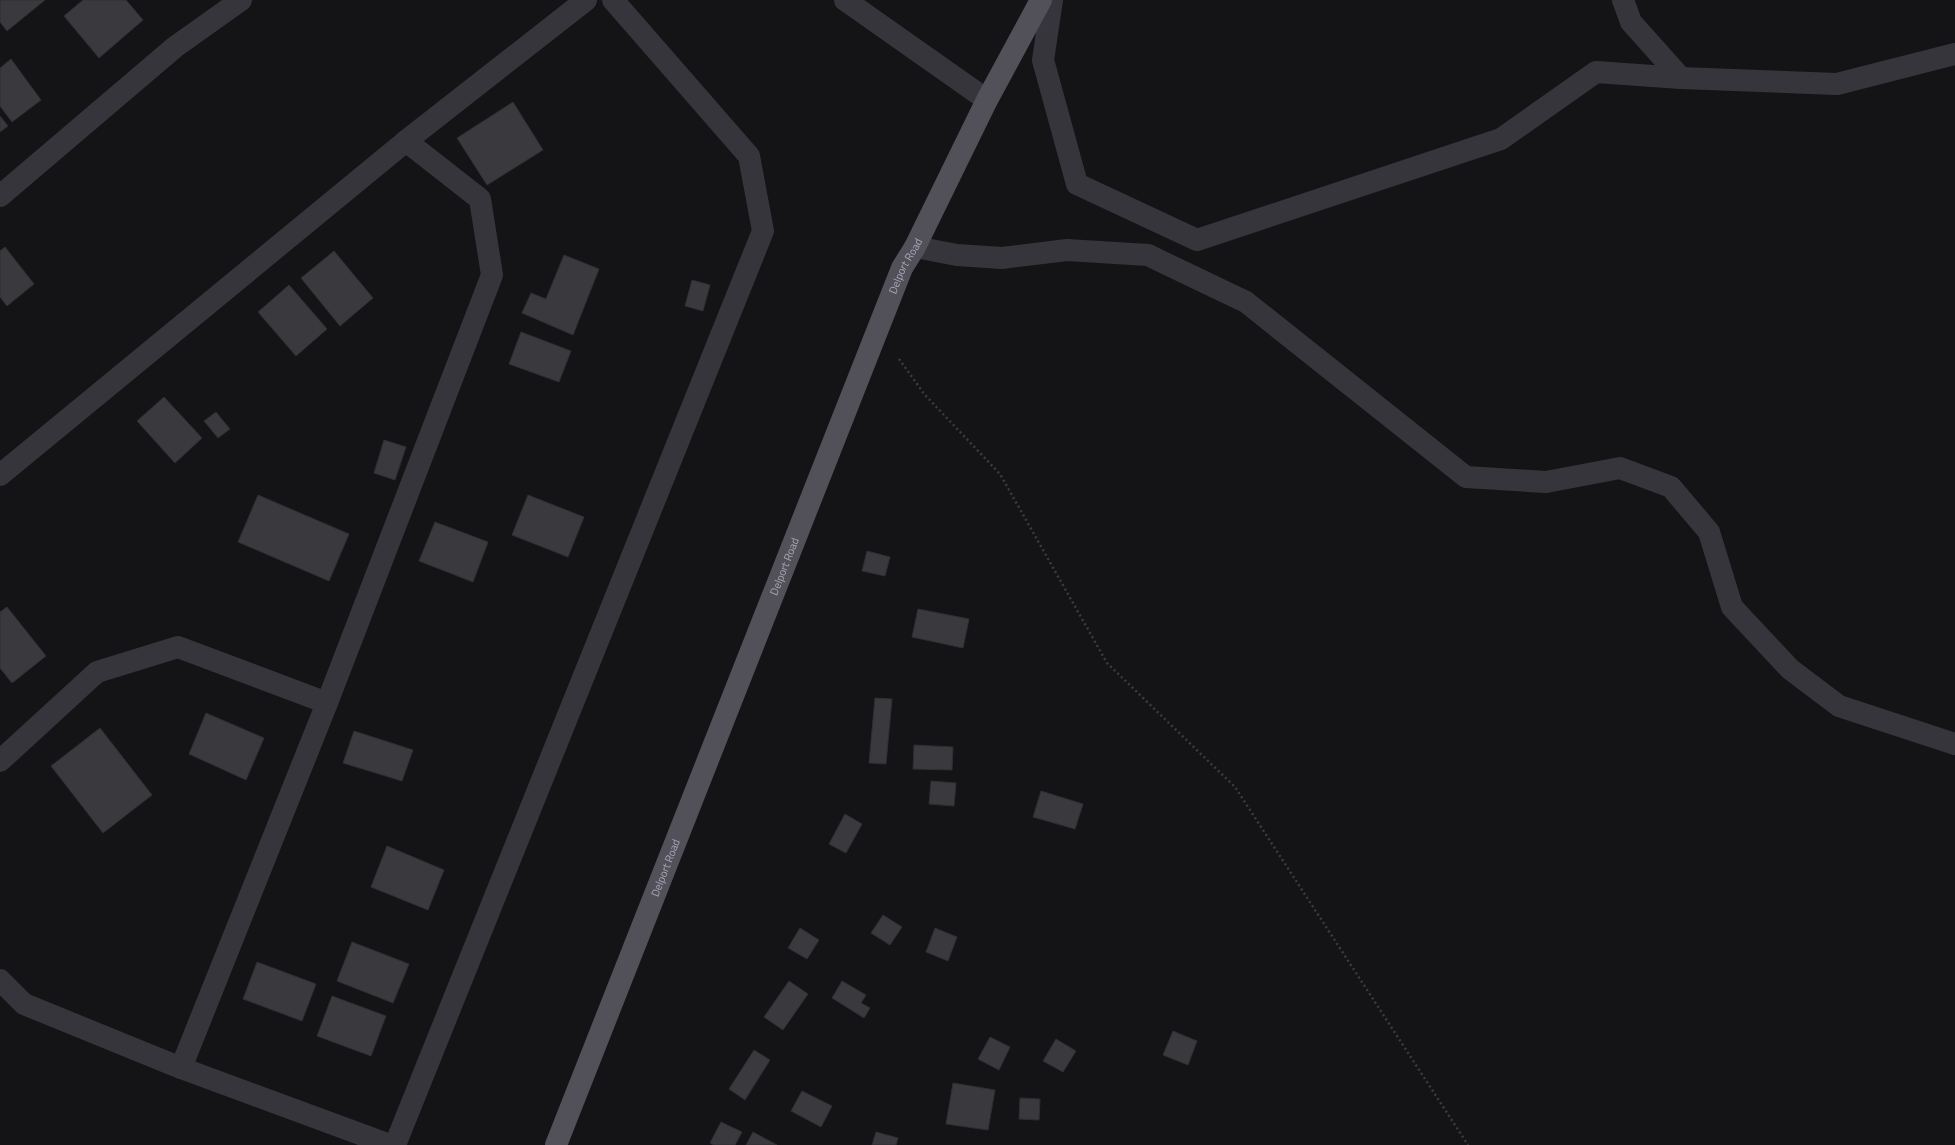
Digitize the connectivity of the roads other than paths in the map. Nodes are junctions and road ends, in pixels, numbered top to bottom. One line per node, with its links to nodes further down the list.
1 (241, 0): 12 (street)
2 (586, 0): 11 (street)
3 (612, 0): 21 (street)
4 (845, 0): 10 (street)
5 (1041, 0): 10 (main road, Delport Road)
6 (1052, 0): 9 (street)
7 (1623, 0): 9 (street)
8 (1955, 54): 9 (street)
9 (1682, 78)
10 (987, 100): 13 (main road, Delport Road)
11 (406, 141): 14 (street); 15 (street)
12 (0, 196)
13 (915, 247): 16 (street); 22 (main road, Delport Road)
14 (0, 475)
15 (327, 703): 17 (street); 19 (street)
16 (1955, 744)
17 (0, 762)
18 (0, 980): 19 (street)
19 (181, 1068): 20 (street)
20 (390, 1145)
21 (395, 1145)
22 (556, 1145)

